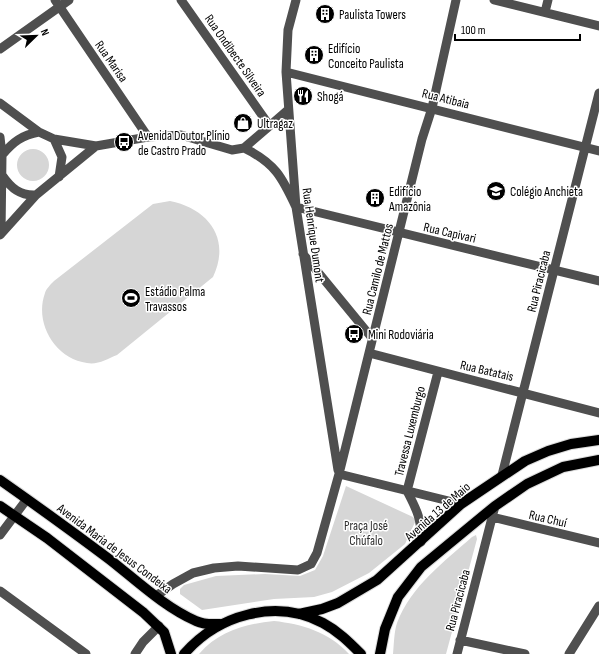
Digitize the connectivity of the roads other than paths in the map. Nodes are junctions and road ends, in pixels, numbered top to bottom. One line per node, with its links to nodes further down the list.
1 (69, 0): 7 (street)
2 (181, 0): 16 (street, Rua Ondibecte Silveira)
3 (296, 0): 11 (street, Rua Henrique Dumont)
4 (456, 0): 14 (street, Rua Camilo de Mattos)
5 (494, 0): 8 (street)
6 (548, 0): 8 (street)
7 (57, 3): 10 (street); 19 (street, Rua Marisa)
8 (545, 12): 9 (street)
9 (599, 26)
10 (0, 49)
11 (286, 72): 14 (street, Rua Atibaia); 15 (street, Rua Henrique Dumont)
12 (599, 93): 22 (street, Rua Piracicaba)
13 (0, 103): 17 (street)
14 (432, 108): 22 (street, Rua Atibaia); 30 (street, Rua Camilo de Mattos)
15 (288, 110): 16 (street); 29 (street, Rua Henrique Dumont)
16 (269, 125): 23 (street)
17 (39, 132): 20 (street); 25 (street)
18 (0, 137): 25 (street)
19 (148, 137): 21 (street); 23 (street)
20 (54, 139): 21 (street); 27 (street)
21 (96, 146): 27 (street)
22 (586, 147): 24 (street, Rua Atibaia); 33 (street, Rua Piracicaba)
23 (244, 148): 29 (street)
24 (599, 151)
25 (2, 155): 26 (street)
26 (2, 175): 28 (street); 31 (street)
27 (59, 176): 28 (street)
28 (36, 196): 31 (street)
29 (296, 207): 30 (street, Rua Capivari); 32 (street, Rua Henrique Dumont)
30 (399, 233): 33 (street, Rua Capivari); 35 (street, Rua Camilo de Mattos)
31 (0, 234)
32 (303, 254): 35 (street); 42 (street, Rua Henrique Dumont)
33 (554, 270): 34 (street, Rua Capivari); 38 (street, Rua Piracicaba)
34 (599, 281)
35 (372, 338): 36 (street, Rua Camilo de Mattos)
36 (369, 353): 37 (street, Rua Batatais); 42 (street, Rua Camilo de Mattos)
37 (438, 372): 38 (street, Rua Batatais); 45 (street, Travessa Luxemburgo)
38 (524, 392): 39 (street, Rua Batatais); 43 (street, Rua Piracicaba)
39 (599, 413)
40 (599, 440): 43 (main road, Avenida 13 de Maio)
41 (599, 460): 49 (main road)
42 (339, 474): 45 (street); 56 (street, Rua Camilo de Mattos)
43 (502, 475): 47 (main road, Avenida 13 de Maio)
44 (0, 480): 46 (main road, Avenida Maria de Jesus Condeixa)
45 (407, 491): 47 (street); 53 (street, Travessa Luxemburgo)
46 (27, 499): 50 (street); 56 (main road, Avenida Maria de Jesus Condeixa)
47 (461, 504): 53 (main road, Avenida 13 de Maio)
48 (0, 506): 50 (main road)
49 (495, 506): 51 (street, Rua Piracicaba); 67 (main road)
50 (15, 516): 52 (street); 60 (main road)
51 (492, 518): 54 (street, Rua Chuí); 61 (street, Rua Piracicaba)
52 (0, 535)
53 (421, 542): 58 (main road, Avenida 13 de Maio)
54 (599, 543)
55 (0, 591): 62 (street)
56 (156, 596): 59 (main road, Avenida Maria de Jesus Condeixa)
57 (599, 606): 70 (street)
58 (299, 614): 59 (main road); 66 (main road)
59 (220, 624): 65 (main road)
60 (159, 626): 63 (street); 64 (main road)
61 (460, 640): 68 (street, Rua Piracicaba); 69 (street)
62 (86, 654)
63 (135, 654)
64 (171, 654)
65 (184, 654)
66 (361, 654)
67 (380, 654)
68 (457, 654)
69 (525, 654)
70 (568, 654)

